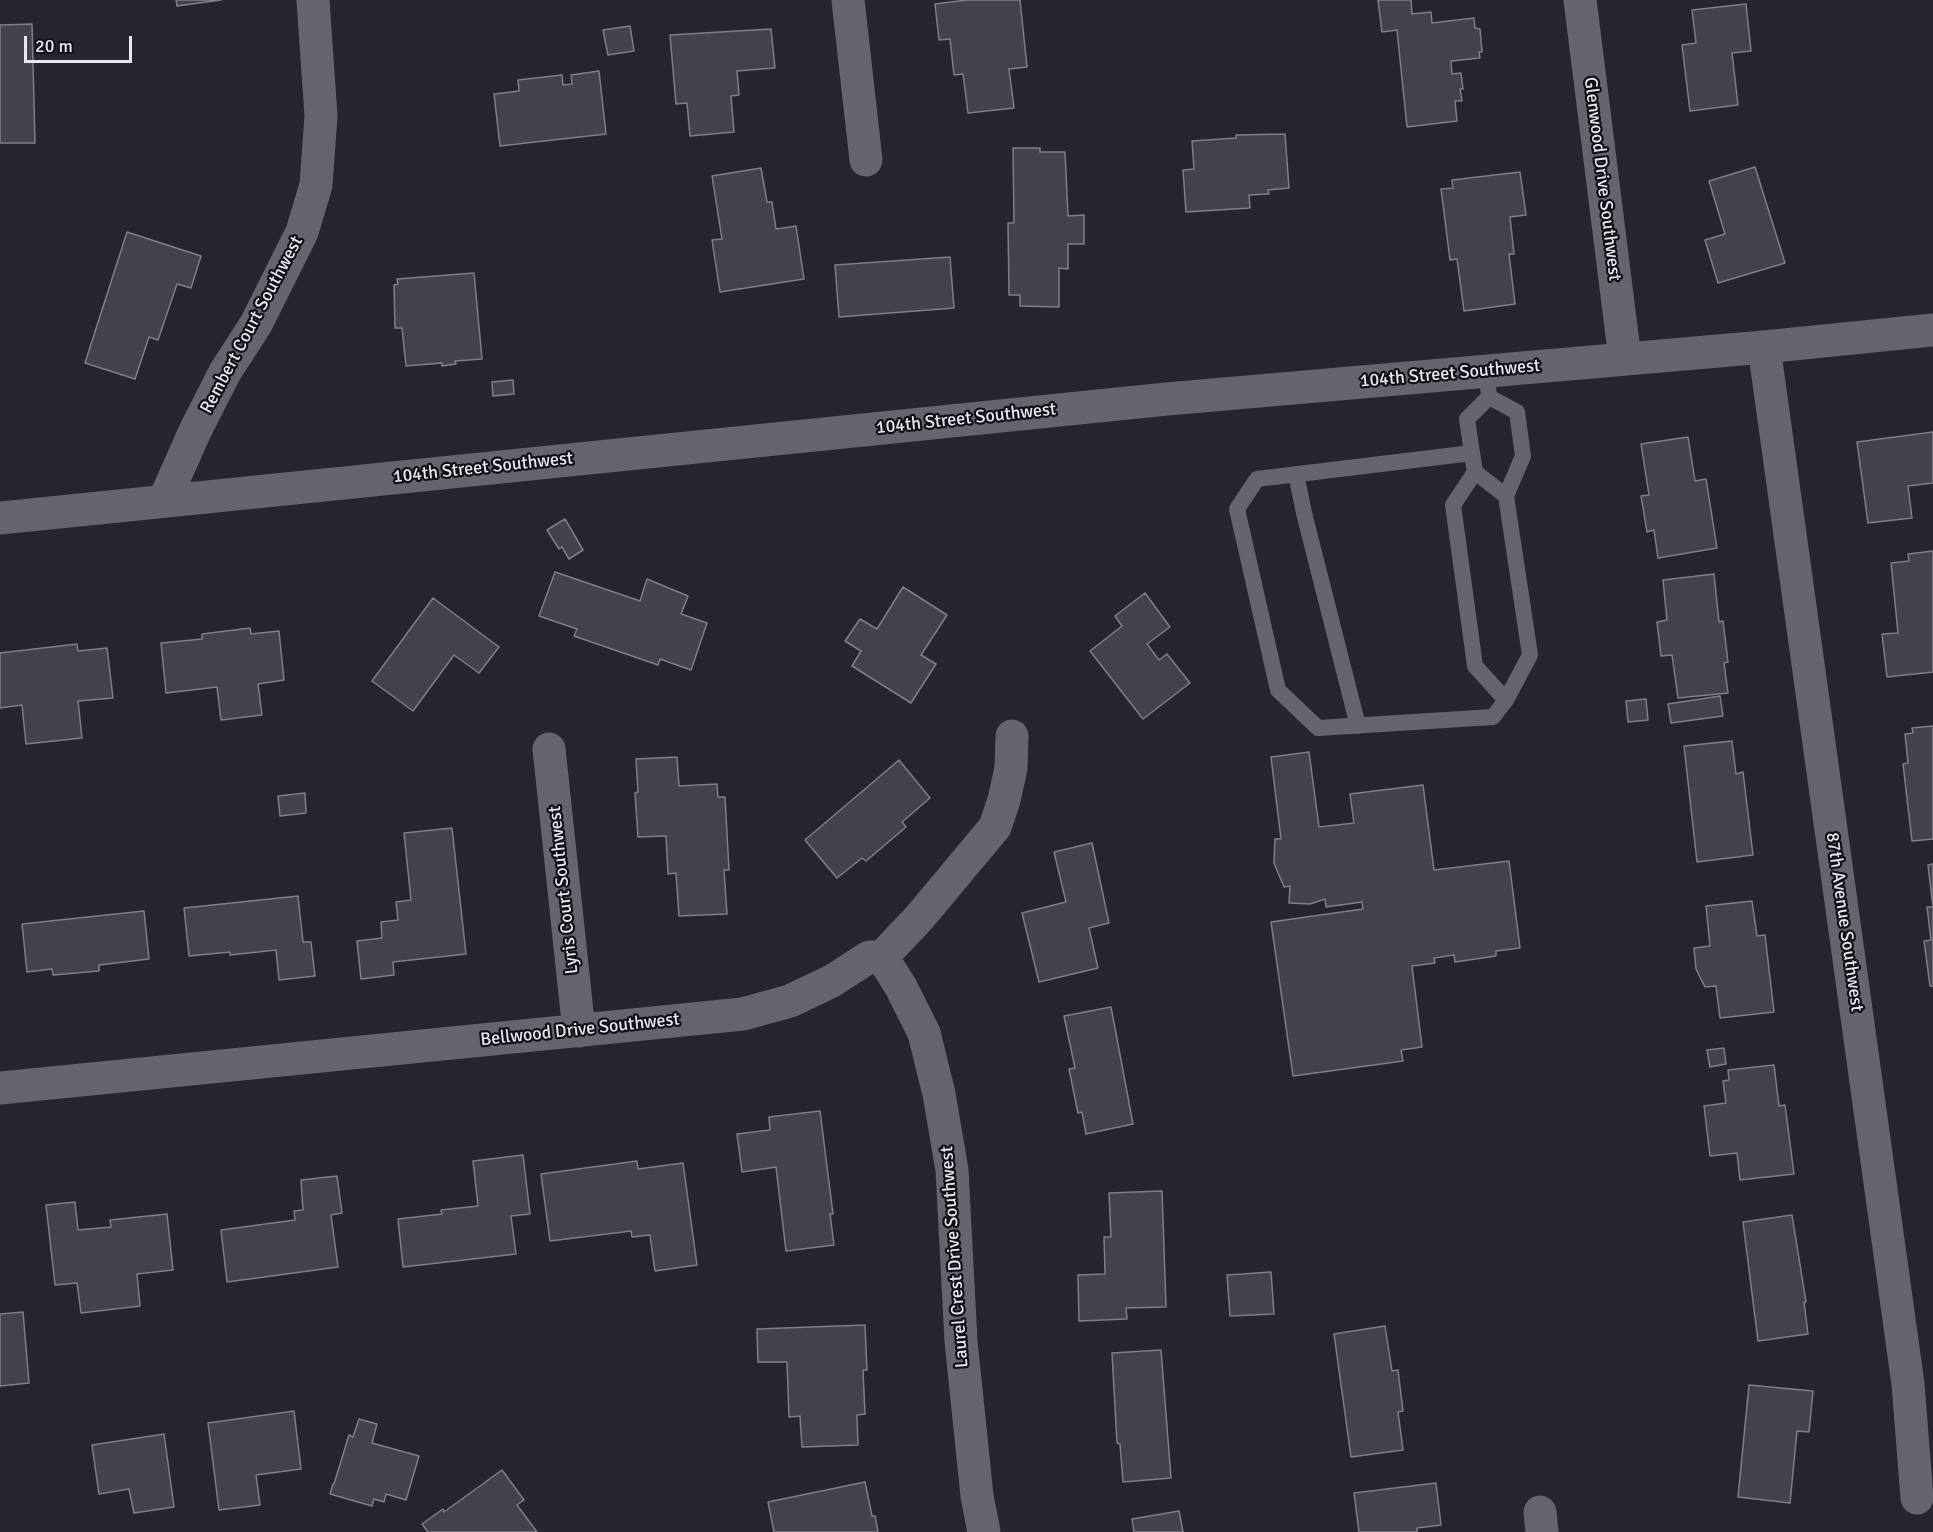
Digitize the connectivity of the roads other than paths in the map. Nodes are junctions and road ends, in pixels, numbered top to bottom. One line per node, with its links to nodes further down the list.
1 (313, 0): 13 (street, Rembert Court Southwest)
2 (848, 0): 4 (street)
3 (1580, 0): 7 (street, Glenwood Drive Southwest)
4 (866, 160)
5 (1933, 330): 6 (street, 104th Street Southwest)
6 (1764, 347): 7 (street, 104th Street Southwest); 22 (street, 87th Avenue Southwest)
7 (1625, 359): 8 (street, 104th Street Southwest)
8 (1488, 384): 9 (lane); 12 (lane); 13 (street, 104th Street Southwest)
9 (1472, 453): 10 (lane); 11 (lane)
10 (1475, 472): 12 (lane); 15 (lane)
11 (1296, 474): 16 (lane); 16 (lane)
12 (1506, 496): 15 (lane)
13 (164, 501): 14 (street, 104th Street Southwest)
14 (0, 518)
15 (1506, 700): 16 (lane)
16 (1358, 726)
17 (1012, 736): 19 (street, Bellwood Drive Southwest)
18 (549, 749): 20 (street, Lyris Court Southwest)
19 (882, 957): 20 (street, Bellwood Drive Southwest); 24 (street, Laurel Crest Drive Southwest)
20 (579, 1031): 21 (street, Bellwood Drive Southwest)
21 (0, 1088)
22 (1920, 1383): 23 (street, 87th Avenue Southwest)
23 (1917, 1498)
24 (984, 1532)

